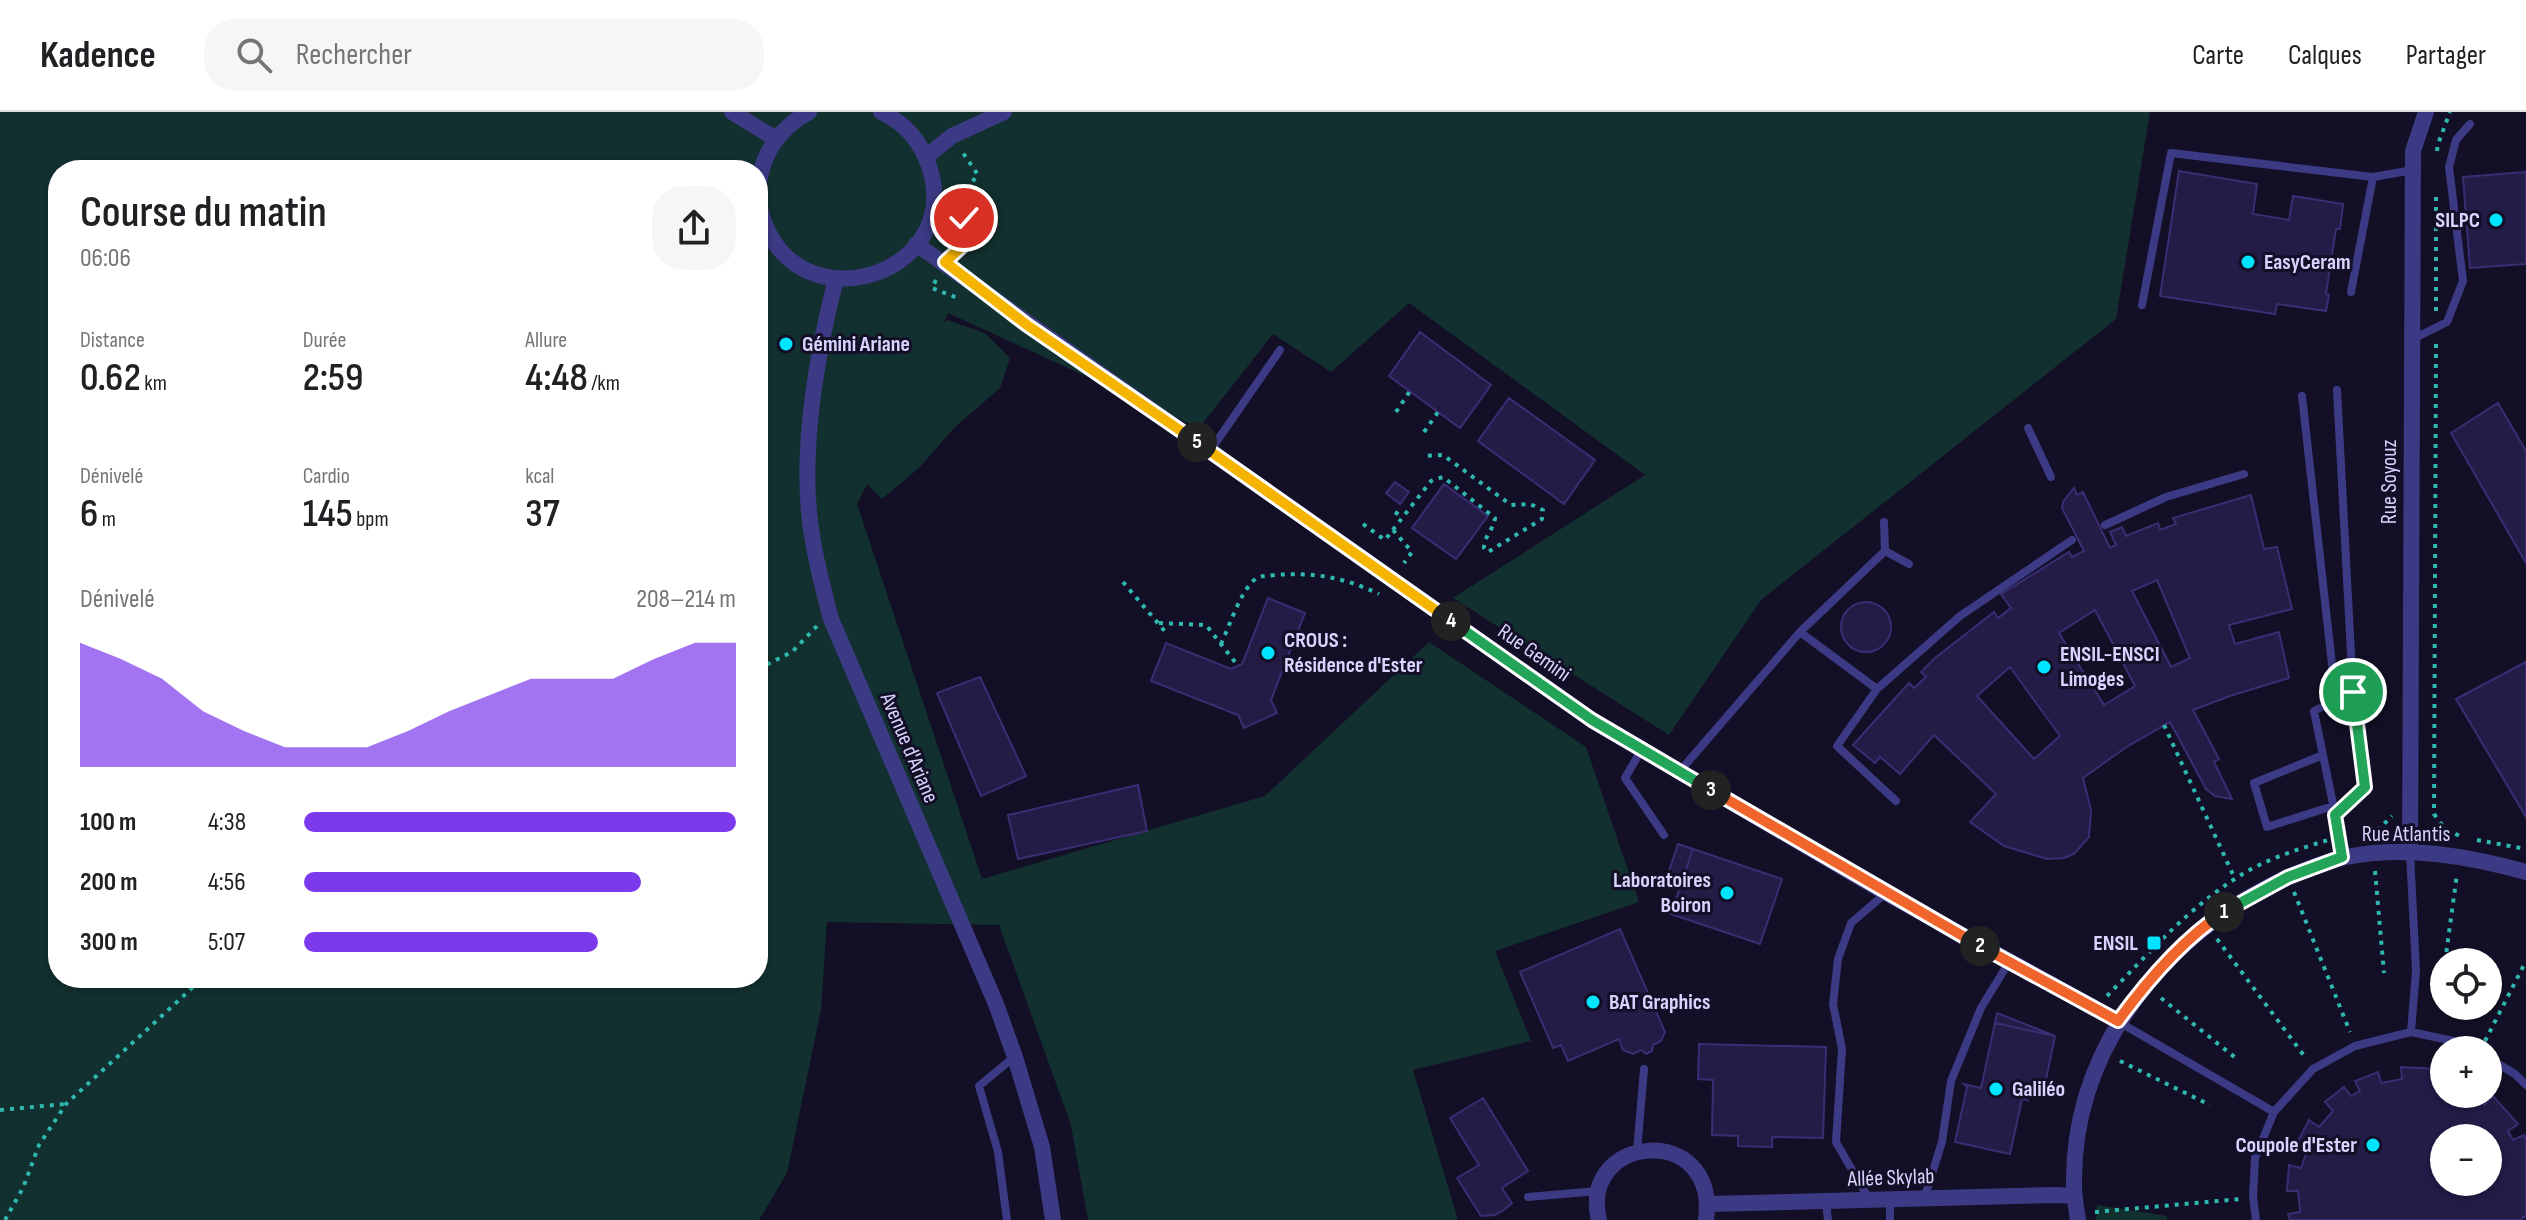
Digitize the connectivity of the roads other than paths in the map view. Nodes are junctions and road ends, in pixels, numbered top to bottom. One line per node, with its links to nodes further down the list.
1 (732, 112): 7 (street)
2 (809, 112): 7 (street)
3 (881, 112): 8 (street)
4 (1004, 112): 8 (street)
5 (2426, 112): 10 (street, Rue Soyouz)
6 (2470, 124): 17 (lane)
7 (776, 139): 9 (street)
8 (926, 157): 13 (street)
9 (764, 160)
10 (2413, 170): 11 (lane); 17 (street, Rue Soyouz)
11 (2373, 177): 15 (lane); 16 (lane)
12 (768, 232): 14 (street)
13 (916, 244): 14 (street); 22 (street, Rue Gemini)
14 (836, 279): 48 (street, Avenue d'Ariane)
15 (2351, 292)
16 (2142, 305)
17 (2412, 340): 40 (street, Rue Soyouz)
18 (1280, 350): 22 (lane)
19 (2337, 390): 32 (lane)
20 (2302, 396): 33 (lane)
21 (2028, 428): 24 (lane)
22 (1210, 451): 34 (street, Rue Gemini)
23 (2244, 474): 26 (lane)
24 (2051, 477)
25 (1884, 522): 28 (lane)
26 (2105, 525)
27 (2072, 540): 31 (lane)
28 (1885, 551): 29 (lane); 30 (lane)
29 (1909, 564)
30 (1800, 632): 31 (lane); 36 (lane)
31 (1877, 689): 37 (lane)
32 (2353, 692): 33 (lane); 38 (lane)
33 (2336, 700): 35 (lane)
34 (1642, 749): 36 (street, Rue Gemini); 39 (lane)
35 (2323, 755): 38 (lane); 38 (lane)
36 (1680, 772): 43 (street, Rue Gemini)
37 (1896, 801)
38 (2334, 810): 41 (lane)
39 (1664, 835)
40 (2410, 854): 41 (street, Rue Atlantis); 42 (street, Rue Atlantis); 46 (lane)
41 (2342, 857): 45 (street, Rue Atlantis)
42 (2526, 872)
43 (1886, 893): 44 (street, Rue Gemini); 58 (lane)
44 (2009, 962): 45 (street, Rue Gemini); 57 (lane)
45 (2118, 1021): 52 (lane); 55 (street, Rue Atlantis)
46 (2411, 1032): 47 (lane); 52 (lane)
47 (2430, 1036)
48 (1015, 1057): 62 (lane); 63 (street, Avenue d'Ariane)
49 (2502, 1066): 51 (lane)
50 (1644, 1069): 53 (lane)
51 (2526, 1085)
52 (2274, 1112): 68 (lane)
53 (1637, 1151): 54 (street); 61 (street, Allée Skylab)
54 (1598, 1191): 56 (lane); 64 (street)
55 (2075, 1196): 57 (street, Allée Skylab); 67 (street, Rue Atlantis)
56 (1528, 1197)
57 (1924, 1200): 59 (street, Allée Skylab)
58 (1870, 1201): 59 (street, Allée Skylab); 60 (street, Allée Skylab)
59 (1890, 1201): 66 (lane)
60 (1826, 1202): 61 (street, Allée Skylab); 65 (lane)
61 (1707, 1212)
62 (1007, 1220)
63 (1053, 1220)
64 (1599, 1220)
65 (1828, 1220)
66 (1890, 1220)
67 (2078, 1220)
68 (2256, 1220)

